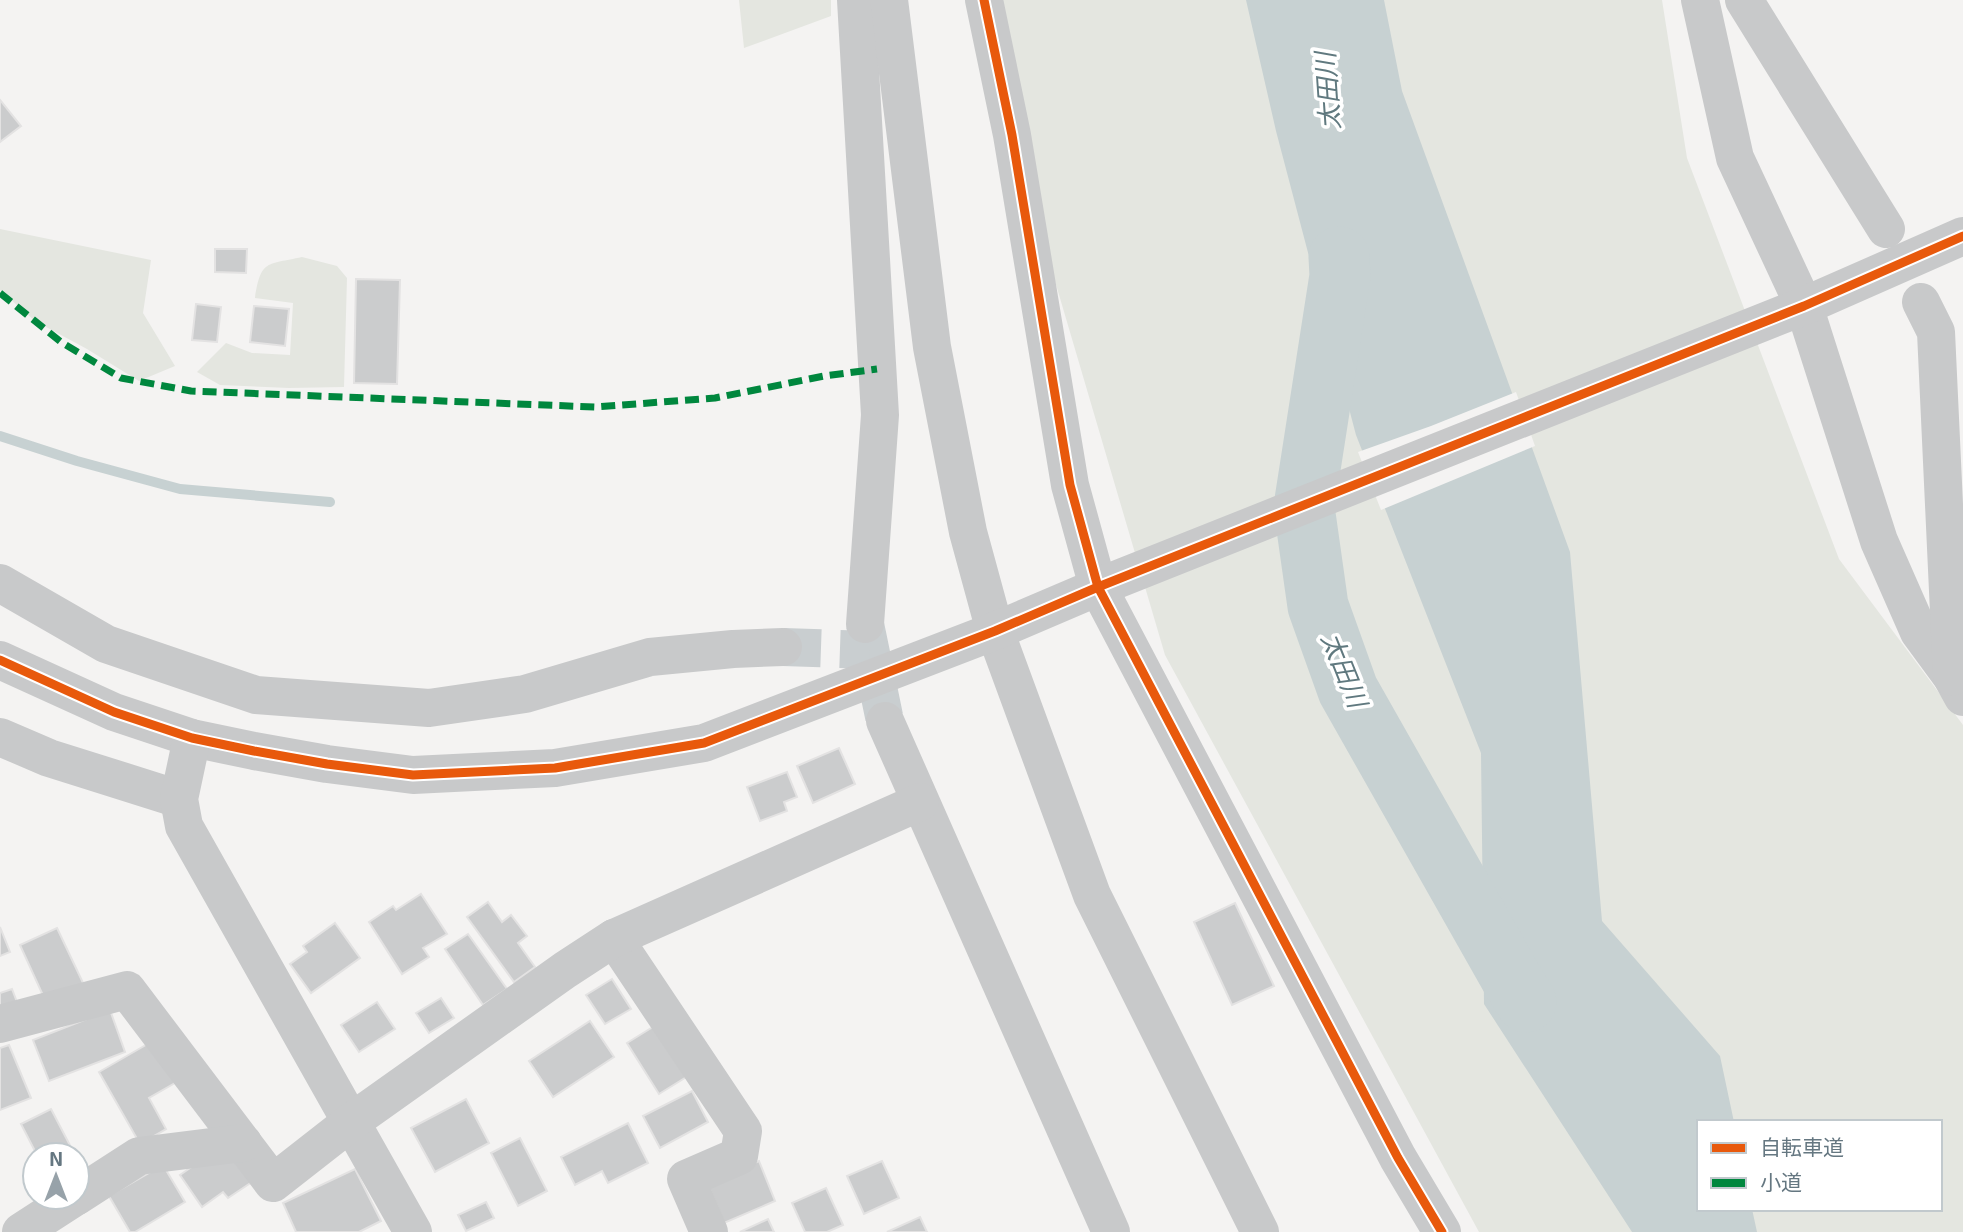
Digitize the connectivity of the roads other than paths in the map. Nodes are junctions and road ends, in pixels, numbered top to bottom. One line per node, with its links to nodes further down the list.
1 (856, 0): 12 (street)
2 (890, 0): 13 (street)
3 (984, 0): 11 (street)
4 (1700, 0): 8 (street)
5 (1749, 4): 6 (street)
6 (1886, 229)
7 (1963, 236): 8 (street)
8 (1804, 306): 11 (street); 16 (street)
9 (1940, 318): 16 (street)
10 (0, 583): 14 (street)
11 (1098, 587): 13 (street); 33 (street)
12 (865, 624)
13 (995, 631): 19 (street); 32 (street)
14 (783, 647)
15 (0, 660): 19 (street)
16 (1957, 687)
17 (885, 721): 21 (street)
18 (0, 737): 20 (street)
19 (192, 738): 20 (street)
20 (179, 799): 24 (street)
21 (920, 802): 22 (street); 31 (street)
22 (614, 938): 24 (street); 30 (street)
23 (0, 1024): 25 (street)
24 (351, 1122): 25 (street); 29 (street)
25 (243, 1143): 26 (street)
26 (91, 1186)
27 (53, 1211): 28 (street)
28 (21, 1232)
29 (413, 1232)
30 (709, 1232)
31 (1111, 1232)
32 (1260, 1232)
33 (1442, 1232)

